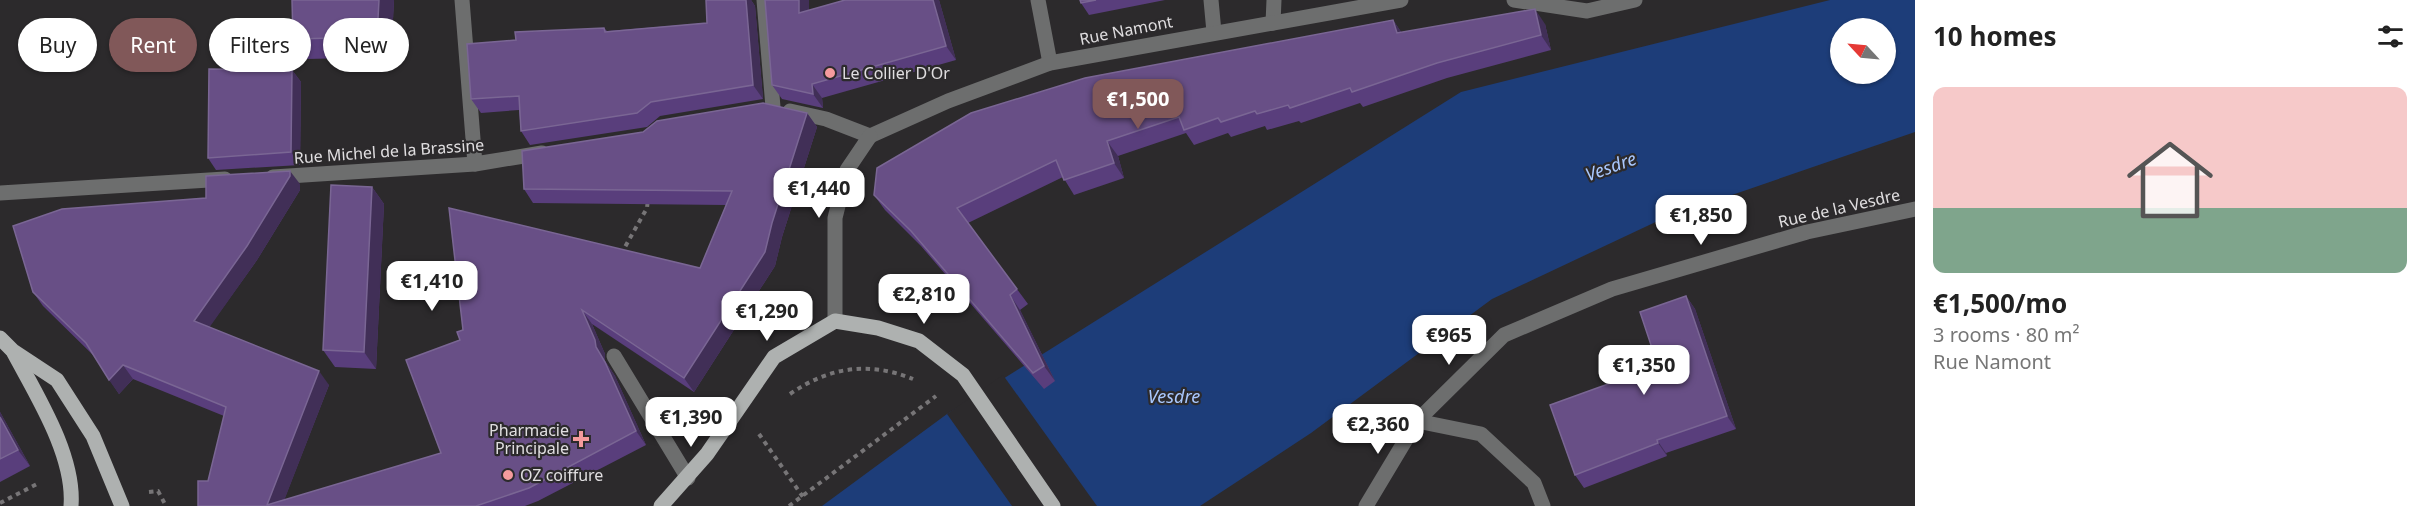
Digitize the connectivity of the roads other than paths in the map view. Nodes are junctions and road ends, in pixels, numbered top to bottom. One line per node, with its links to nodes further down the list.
1 (462, 0): 14 (street)
2 (764, 0): 12 (street)
3 (1038, 0): 11 (street)
4 (1211, 0): 10 (street)
5 (1274, 0): 9 (street)
6 (1401, 0): 9 (street, Rue Namont)
7 (1514, 0): 8 (street)
8 (1635, 0)
9 (1274, 23): 10 (street, Rue Namont)
10 (1214, 32): 11 (street, Rue Namont)
11 (1050, 63): 12 (street, Rue Namont)
12 (870, 136): 19 (street)
13 (557, 151): 14 (street, Rue Michel de la Brassine)
14 (475, 164): 15 (street, Rue Michel de la Brassine)
15 (261, 177)
16 (237, 179): 17 (street)
17 (0, 193)
18 (1915, 209): 23 (street, Rue de la Vesdre)
19 (835, 321): 24 (main road); 28 (main road)
20 (0, 338): 21 (main road)
21 (13, 351): 25 (main road); 26 (main road)
22 (614, 356): 24 (street)
23 (1417, 421): 29 (street, Rue de la Vesdre); 30 (street)
24 (688, 478): 27 (main road)
25 (71, 506)
26 (122, 506)
27 (661, 506)
28 (1053, 506)
29 (1366, 506)
30 (1543, 506)

